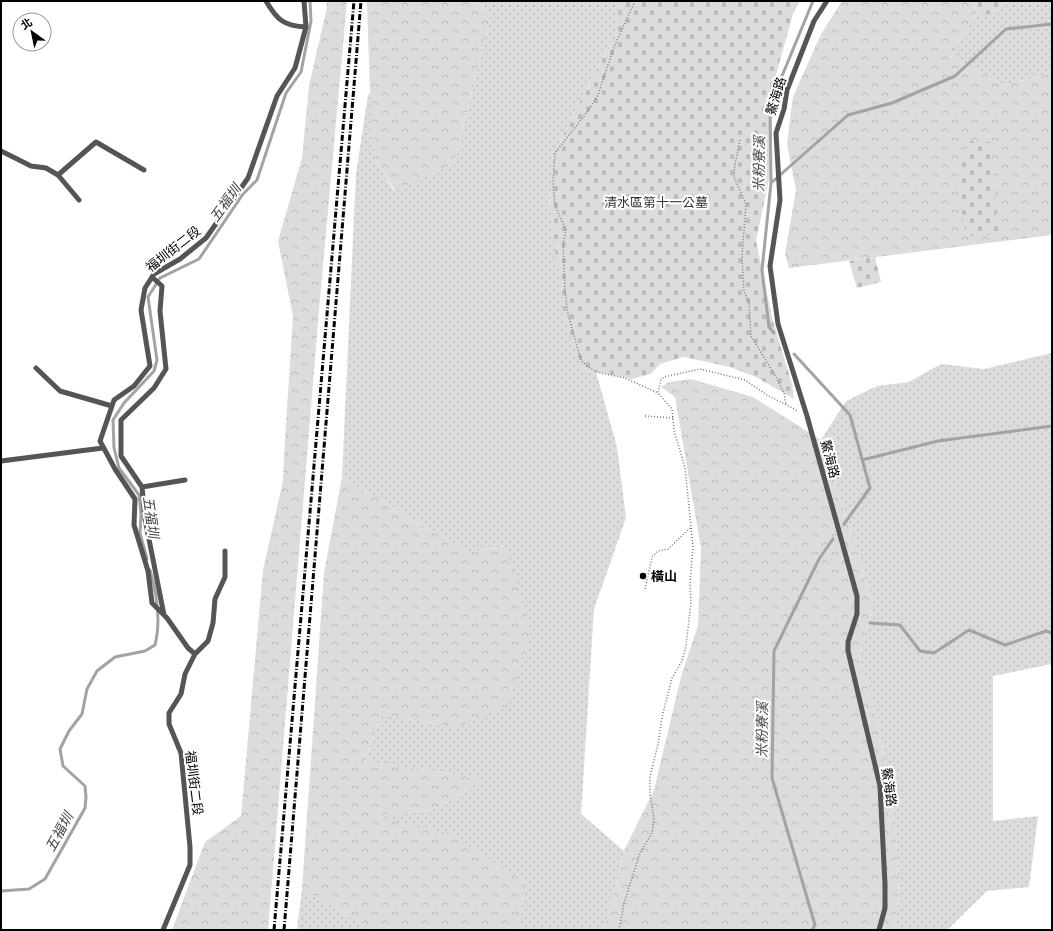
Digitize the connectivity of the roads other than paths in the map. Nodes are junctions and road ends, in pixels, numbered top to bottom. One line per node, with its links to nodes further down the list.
1 (266, 1): 4 (lane)
2 (304, 1): 4 (lane, 福圳街二段)
3 (827, 1): 20 (lane, 鰲海路)
4 (306, 27): 9 (lane, 福圳街二段)
5 (1, 151): 7 (lane)
6 (144, 170): 7 (lane)
7 (58, 175): 8 (lane)
8 (79, 200)
9 (152, 277): 11 (lane, 福圳街二段); 15 (lane)
10 (36, 368): 11 (lane)
11 (112, 406): 12 (lane, 福圳街二段)
12 (104, 448): 13 (lane); 17 (lane, 福圳街二段)
13 (1, 461)
14 (185, 480): 15 (lane)
15 (142, 487): 17 (lane)
16 (225, 551): 18 (lane)
17 (164, 616): 18 (lane, 福圳街二段)
18 (195, 654): 19 (lane, 福圳街二段)
19 (163, 930)
20 (879, 930)

